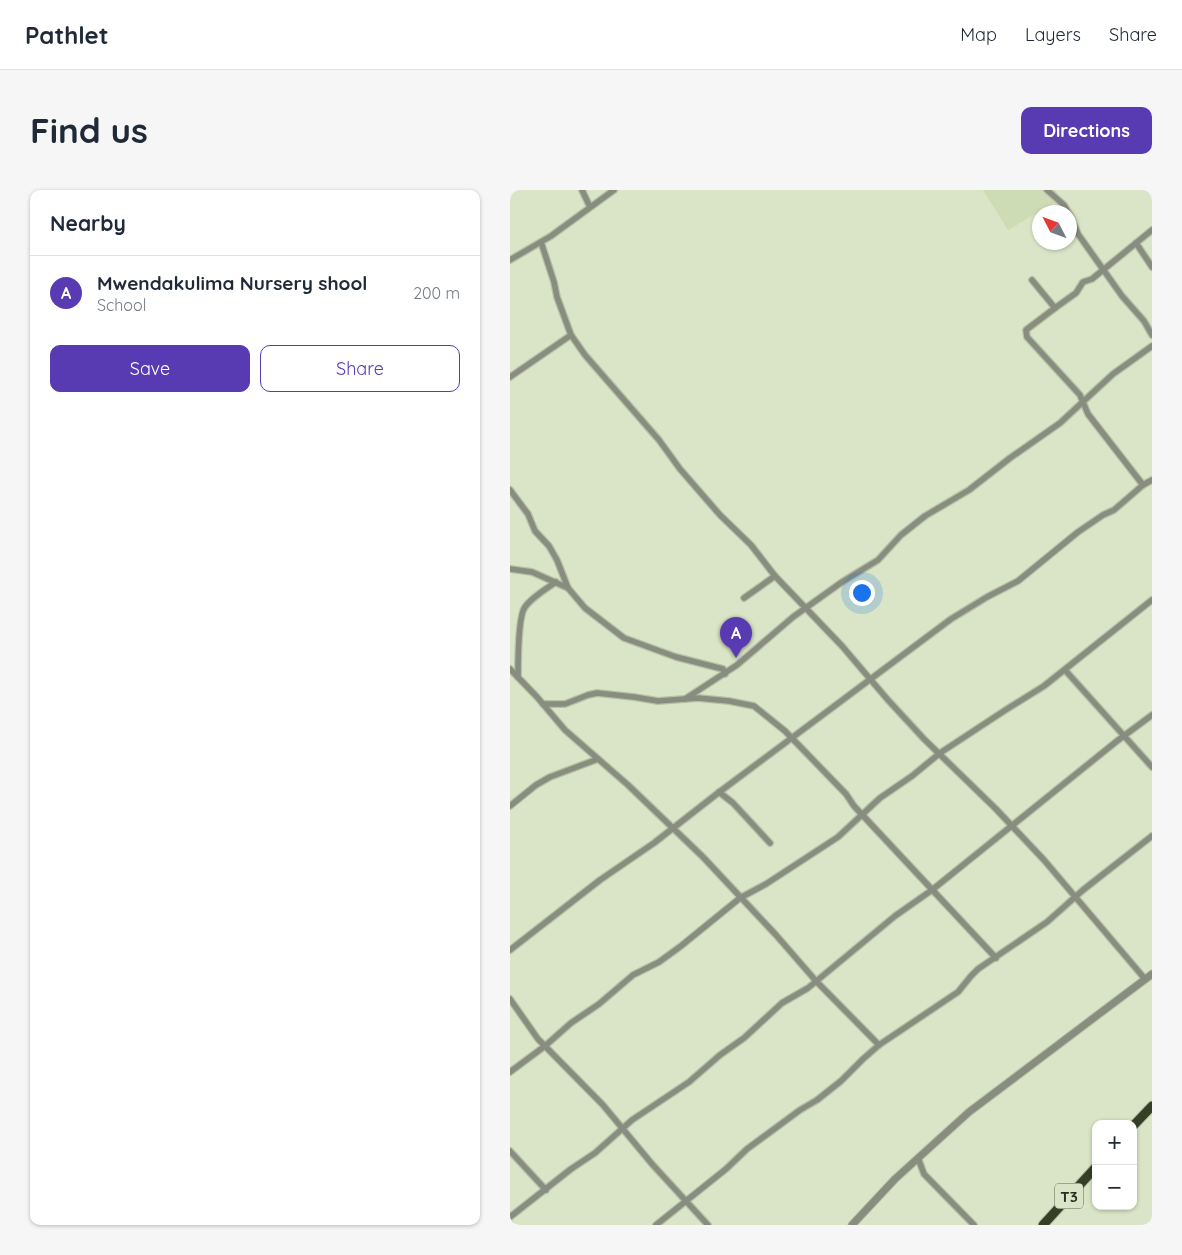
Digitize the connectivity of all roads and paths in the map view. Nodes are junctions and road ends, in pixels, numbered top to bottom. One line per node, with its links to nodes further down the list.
1 (582, 190): 5 (street)
2 (614, 190): 5 (street)
3 (1047, 190): 4 (street)
4 (1064, 205)
5 (590, 207): 8 (street)
6 (1152, 230): 9 (street)
7 (1077, 232): 12 (street)
8 (541, 242): 10 (street); 15 (street)
9 (1136, 243): 11 (street); 12 (street)
10 (510, 260)
11 (1152, 267)
12 (1104, 269): 14 (street); 16 (street)
13 (1032, 280): 14 (street)
14 (1055, 308): 19 (street)
15 (571, 335): 18 (street); 24 (street)
16 (1152, 335)
17 (1152, 346): 19 (street)
18 (510, 377)
19 (1082, 403): 21 (street); 29 (street)
20 (1152, 480): 21 (street)
21 (1142, 485): 34 (street)
22 (510, 490): 26 (street)
23 (510, 569): 25 (street)
24 (775, 576): 27 (street); 29 (street)
25 (556, 582): 26 (street); 33 (street)
26 (568, 588): 32 (street)
27 (744, 598)
28 (1152, 600): 31 (street)
29 (806, 608): 32 (street); 34 (street)
30 (510, 669): 33 (street)
31 (1065, 670): 38 (street); 40 (street)
32 (725, 674): 35 (street)
33 (518, 677): 36 (street)
34 (871, 680): 39 (street); 40 (street)
35 (685, 699): 36 (street); 39 (street)
36 (543, 704): 41 (street)
37 (1152, 715): 38 (street)
38 (1124, 736): 42 (street); 46 (street)
39 (792, 738): 43 (street); 45 (street)
40 (940, 753): 45 (street); 46 (street)
41 (598, 758): 44 (street); 47 (street)
42 (1152, 767)
43 (720, 792): 47 (street); 49 (street)
44 (510, 806)
45 (862, 814): 50 (street); 52 (street)
46 (1012, 825): 50 (street); 51 (street)
47 (673, 829): 52 (street); 53 (street)
48 (1152, 836): 51 (street)
49 (770, 843)
50 (932, 890): 54 (street); 57 (street)
51 (1075, 897): 54 (street); 56 (street)
52 (740, 898): 57 (street); 59 (street)
53 (510, 950)
54 (996, 958): 60 (street)
55 (1152, 974): 56 (street)
56 (1145, 979): 66 (street)
57 (816, 982): 60 (street); 64 (street)
58 (510, 999): 59 (street)
59 (545, 1046): 61 (street); 64 (street)
60 (880, 1046): 69 (street)
61 (510, 1072)
62 (1152, 1106): 63 (highway)
63 (1137, 1122)
64 (622, 1129): 68 (street); 69 (street)
65 (510, 1151): 68 (street)
66 (918, 1158): 73 (street); 74 (street)
67 (1092, 1171): 75 (highway, T3)
68 (546, 1190): 70 (street)
69 (686, 1200): 71 (street); 72 (street)
70 (510, 1217)
71 (656, 1225)
72 (708, 1225)
73 (852, 1225)
74 (974, 1225)
75 (1043, 1225)

